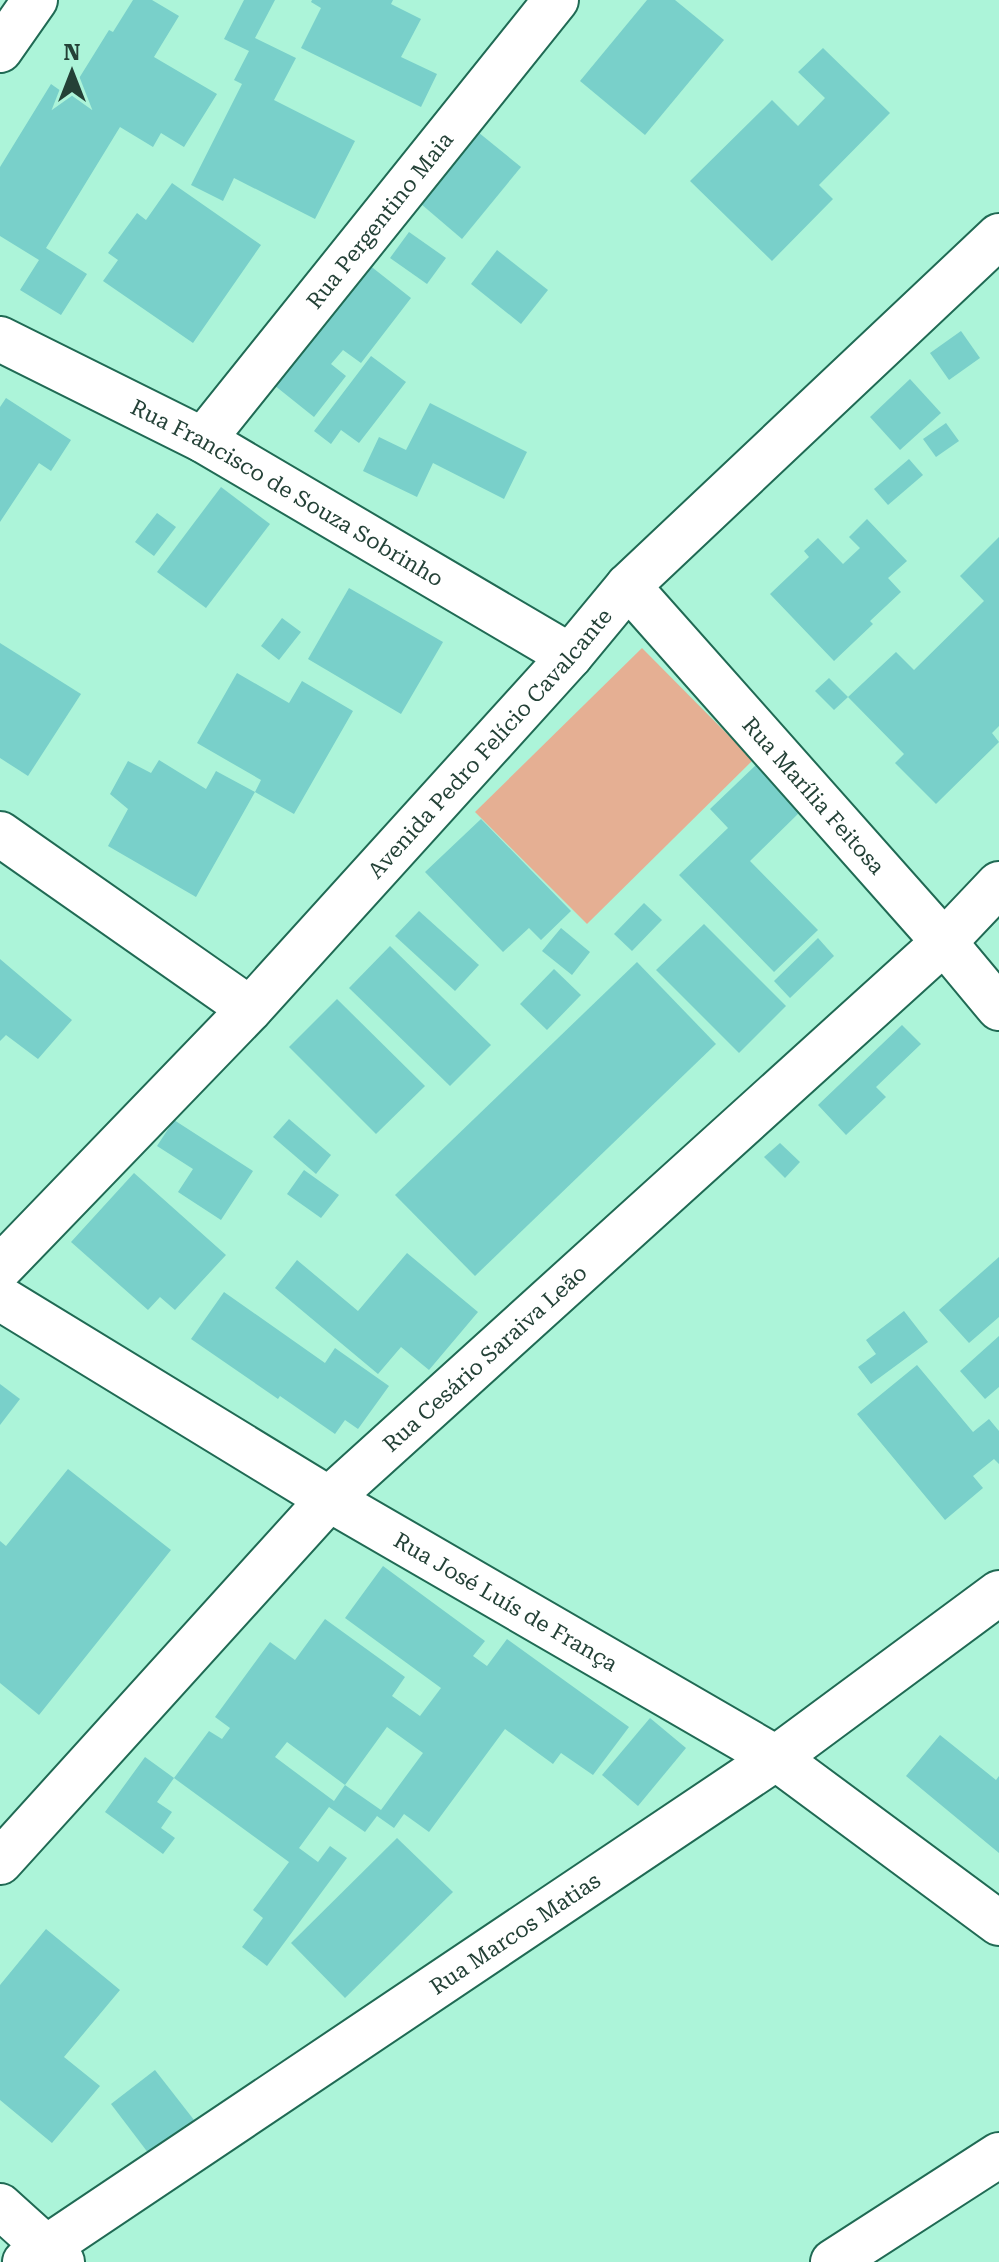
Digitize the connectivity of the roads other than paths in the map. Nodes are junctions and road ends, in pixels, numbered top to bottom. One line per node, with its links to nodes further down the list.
1 (35, 0): 3 (street)
2 (556, 0): 6 (street, Rua Pergentino Maia)
3 (0, 50)
4 (999, 236): 7 (street, Avenida Pedro Felício Cavalcante)
5 (0, 339): 6 (street, Rua Francisco de Souza Sobrinho)
6 (203, 440): 8 (street, Rua Francisco de Souza Sobrinho)
7 (628, 586): 8 (street, Avenida Pedro Felício Cavalcante); 11 (street, Rua Marília Feitosa)
8 (570, 656): 13 (street, Avenida Pedro Felício Cavalcante)
9 (0, 834): 13 (street)
10 (999, 884): 11 (street, Rua Cesário Saraiva Leão)
11 (944, 942): 12 (street, Rua Marília Feitosa); 16 (street, Rua Cesário Saraiva Leão)
12 (999, 1008)
13 (250, 1009): 14 (street, Avenida Pedro Felício Cavalcante)
14 (0, 1268)
15 (0, 1298): 16 (street, Rua José Luís de França)
16 (329, 1499): 18 (street, Rua José Luís de França); 19 (street, Rua Cesário Saraiva Leão)
17 (999, 1593): 18 (street, Rua Marcos Matias)
18 (776, 1758): 20 (street, Rua José Luís de França); 23 (street, Rua Marcos Matias)
19 (0, 1862)
20 (999, 1923)
21 (999, 2155): 24 (street)
22 (0, 2206): 23 (street)
23 (44, 2257)
24 (833, 2262)

